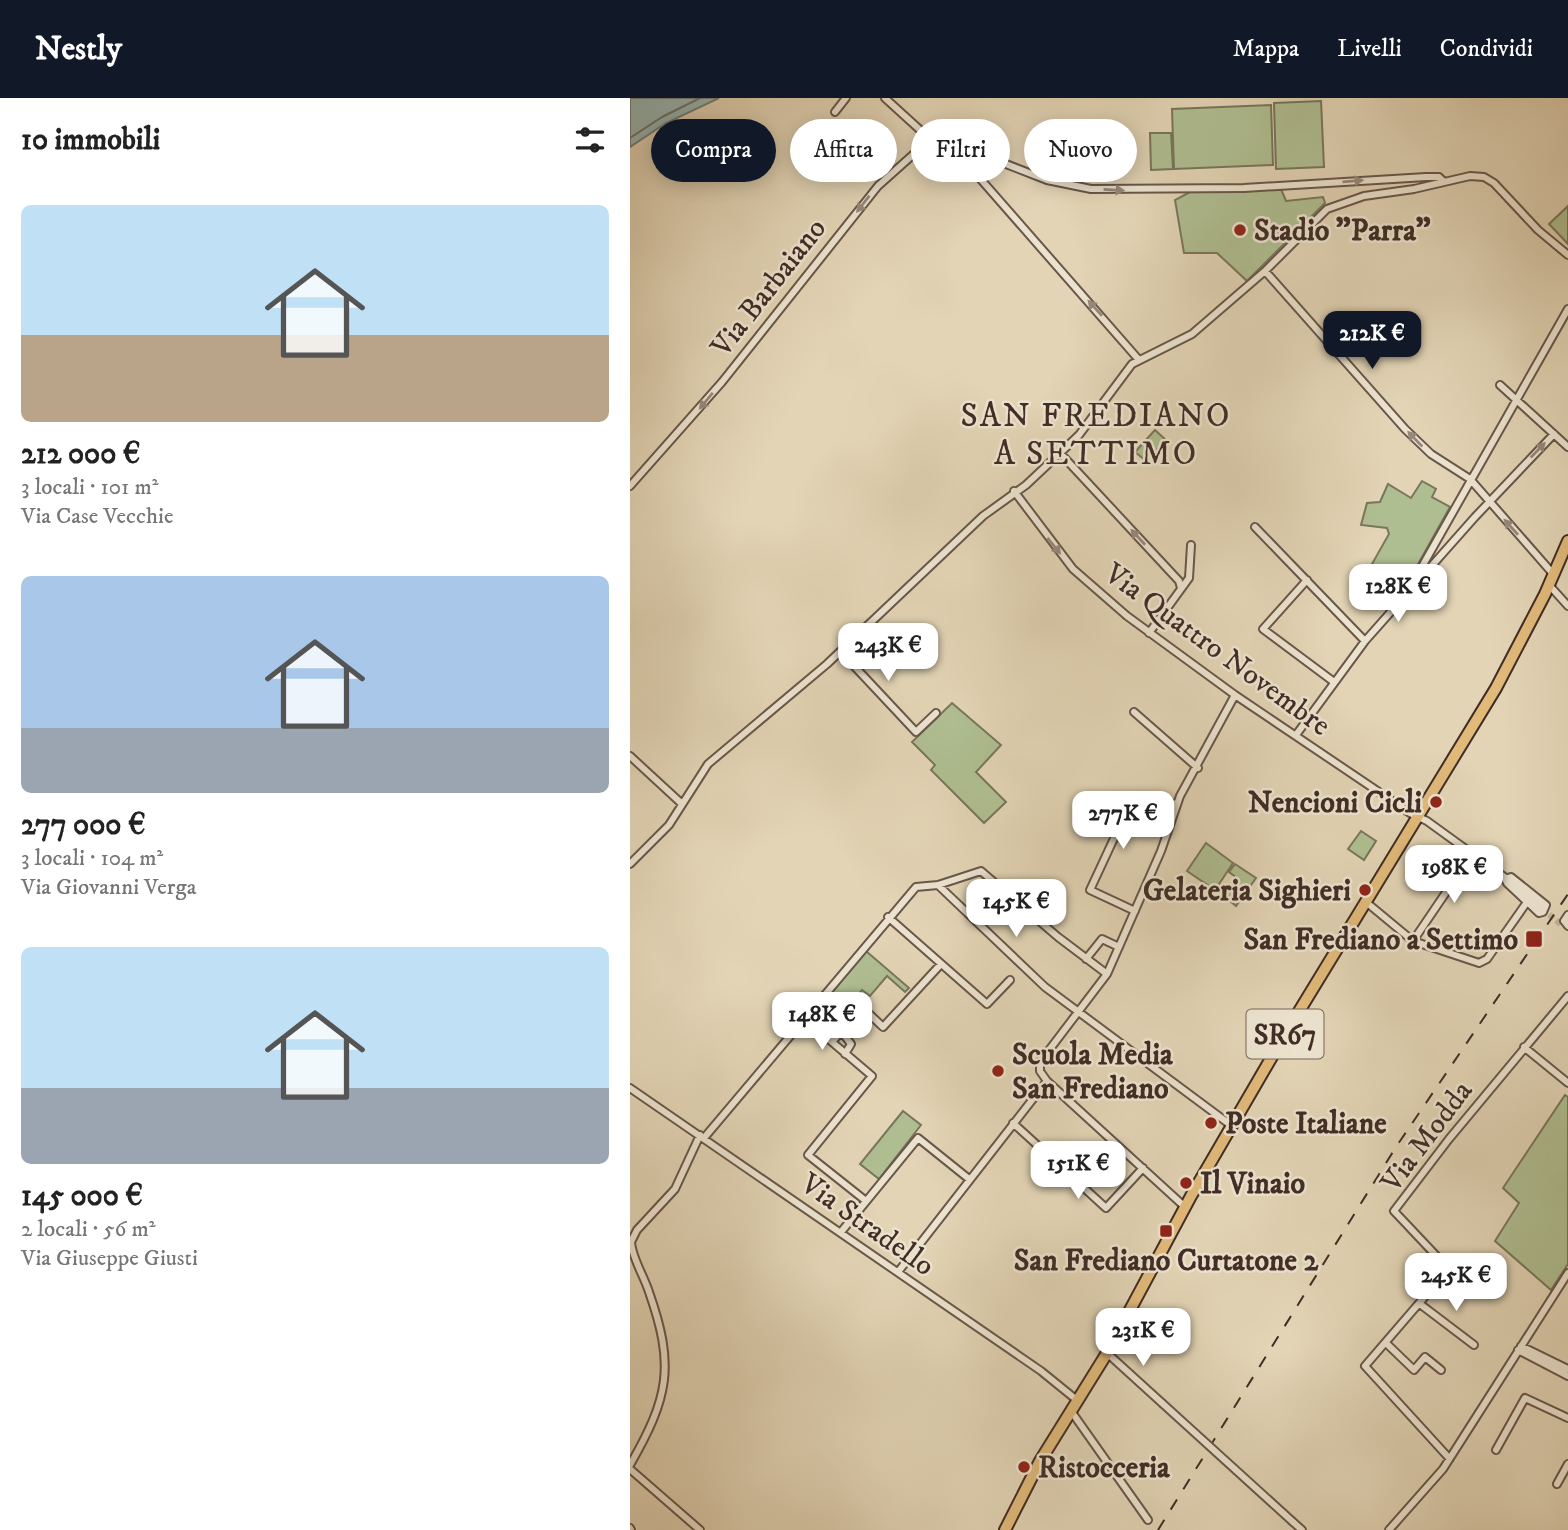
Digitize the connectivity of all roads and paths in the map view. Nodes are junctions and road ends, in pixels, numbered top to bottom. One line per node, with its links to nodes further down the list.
1 (846, 98): 3 (street)
2 (885, 98): 4 (street)
3 (835, 112)
4 (911, 120)
5 (911, 156): 19 (street, Via Barbaiano, one-way to 19)
6 (1010, 166): 8 (street, one-way to 8)
7 (983, 182): 12 (street, one-way to 7)
8 (1444, 182): 9 (street); 10 (street)
9 (1568, 256)
10 (1265, 271): 12 (street); 18 (street, one-way to 10)
11 (1568, 309): 14 (street)
12 (1139, 360): 17 (street)
13 (1500, 385): 14 (street)
14 (1516, 399): 15 (street); 18 (street)
15 (1554, 434): 16 (street); 21 (street, one-way to 15)
16 (1568, 447)
17 (1060, 453): 20 (street); 28 (street, one-way to 17)
18 (1470, 479): 21 (street); 27 (street)
19 (630, 486)
20 (1014, 491): 30 (street, Via Quattro Novembre, one-way to 30); 32 (street)
21 (1489, 502): 26 (street, one-way to 21); 27 (street)
22 (1255, 527): 25 (street)
23 (1568, 541): 26 (main road, SR67)
24 (1191, 545): 28 (street)
25 (1307, 580): 31 (street); 33 (street)
26 (1552, 580): 29 (street); 42 (main road, SR67)
27 (1412, 587): 31 (street)
28 (1181, 588): 30 (street)
29 (1568, 606)
30 (1149, 634): 34 (street, Via Quattro Novembre)
31 (1365, 641): 33 (street)
32 (841, 652): 36 (street); 40 (street)
33 (1334, 682): 37 (street)
34 (1235, 695): 37 (street, Via Quattro Novembre); 39 (street)
35 (1134, 712): 39 (street)
36 (936, 713)
37 (1296, 735): 42 (street, Via Quattro Novembre)
38 (630, 757): 40 (street)
39 (1198, 768): 41 (street)
40 (681, 803): 44 (street)
41 (1177, 803): 50 (street); 50 (street)
42 (1419, 816): 43 (street, Via Quattro Novembre); 47 (main road, SR67)
43 (1472, 854): 45 (street, Via Quattro Novembre); 52 (street)
44 (630, 864)
45 (1505, 879): 48 (street); 48 (street); 49 (street)
46 (938, 885): 51 (street); 54 (street); 59 (street)
47 (1366, 902): 52 (street); 69 (main road, SR67)
48 (1527, 902): 52 (street)
49 (1542, 908)
50 (1136, 911): 53 (street)
51 (888, 917): 55 (street); 60 (street)
52 (1413, 941)
53 (1119, 947): 54 (street); 56 (street)
54 (1086, 959): 56 (street)
55 (941, 964): 57 (street); 61 (street)
56 (1107, 974): 59 (street)
57 (1010, 980)
58 (1568, 996): 63 (street, Via Modda)
59 (1078, 1012): 65 (street); 69 (street)
60 (804, 1018): 62 (street); 70 (street)
61 (841, 1031): 62 (street); 64 (street)
62 (832, 1042): 64 (street)
63 (1524, 1047): 66 (street); 78 (street, Via Modda)
64 (845, 1054): 73 (street)
65 (1048, 1081): 68 (street); 71 (street)
66 (1568, 1083)
67 (630, 1088): 70 (street, Via Stradello)
68 (1013, 1124): 71 (street); 72 (street)
69 (1232, 1126): 74 (main road, SR67)
70 (702, 1136): 75 (street, Via Stradello); 91 (street)
71 (1143, 1168): 74 (street)
72 (970, 1179): 73 (street); 76 (street)
73 (866, 1201): 75 (street)
74 (1185, 1207): 82 (main road, SR67)
75 (841, 1233): 76 (street, Via Stradello)
76 (898, 1272): 86 (street, Via Stradello)
77 (1568, 1273): 81 (street)
78 (1420, 1304): 79 (street, Via Modda); 80 (street)
79 (1386, 1343): 84 (street); 89 (street, Via Modda)
80 (1474, 1345)
81 (1520, 1348): 83 (street); 85 (street); 89 (street)
82 (1107, 1353): 86 (main road, SR67); 96 (street, bridge)
83 (1568, 1369)
84 (1441, 1370)
85 (1568, 1376)
86 (1074, 1406): 93 (street, Via Stradello); 95 (main road, SR67)
87 (1568, 1419): 88 (street)
88 (1496, 1450)
89 (1449, 1458): 97 (street)
90 (1568, 1464): 92 (street)
91 (630, 1467): 94 (street)
92 (1558, 1484)
93 (1148, 1520)
94 (700, 1530)
95 (1005, 1530)
96 (1302, 1530)
97 (1390, 1530)

